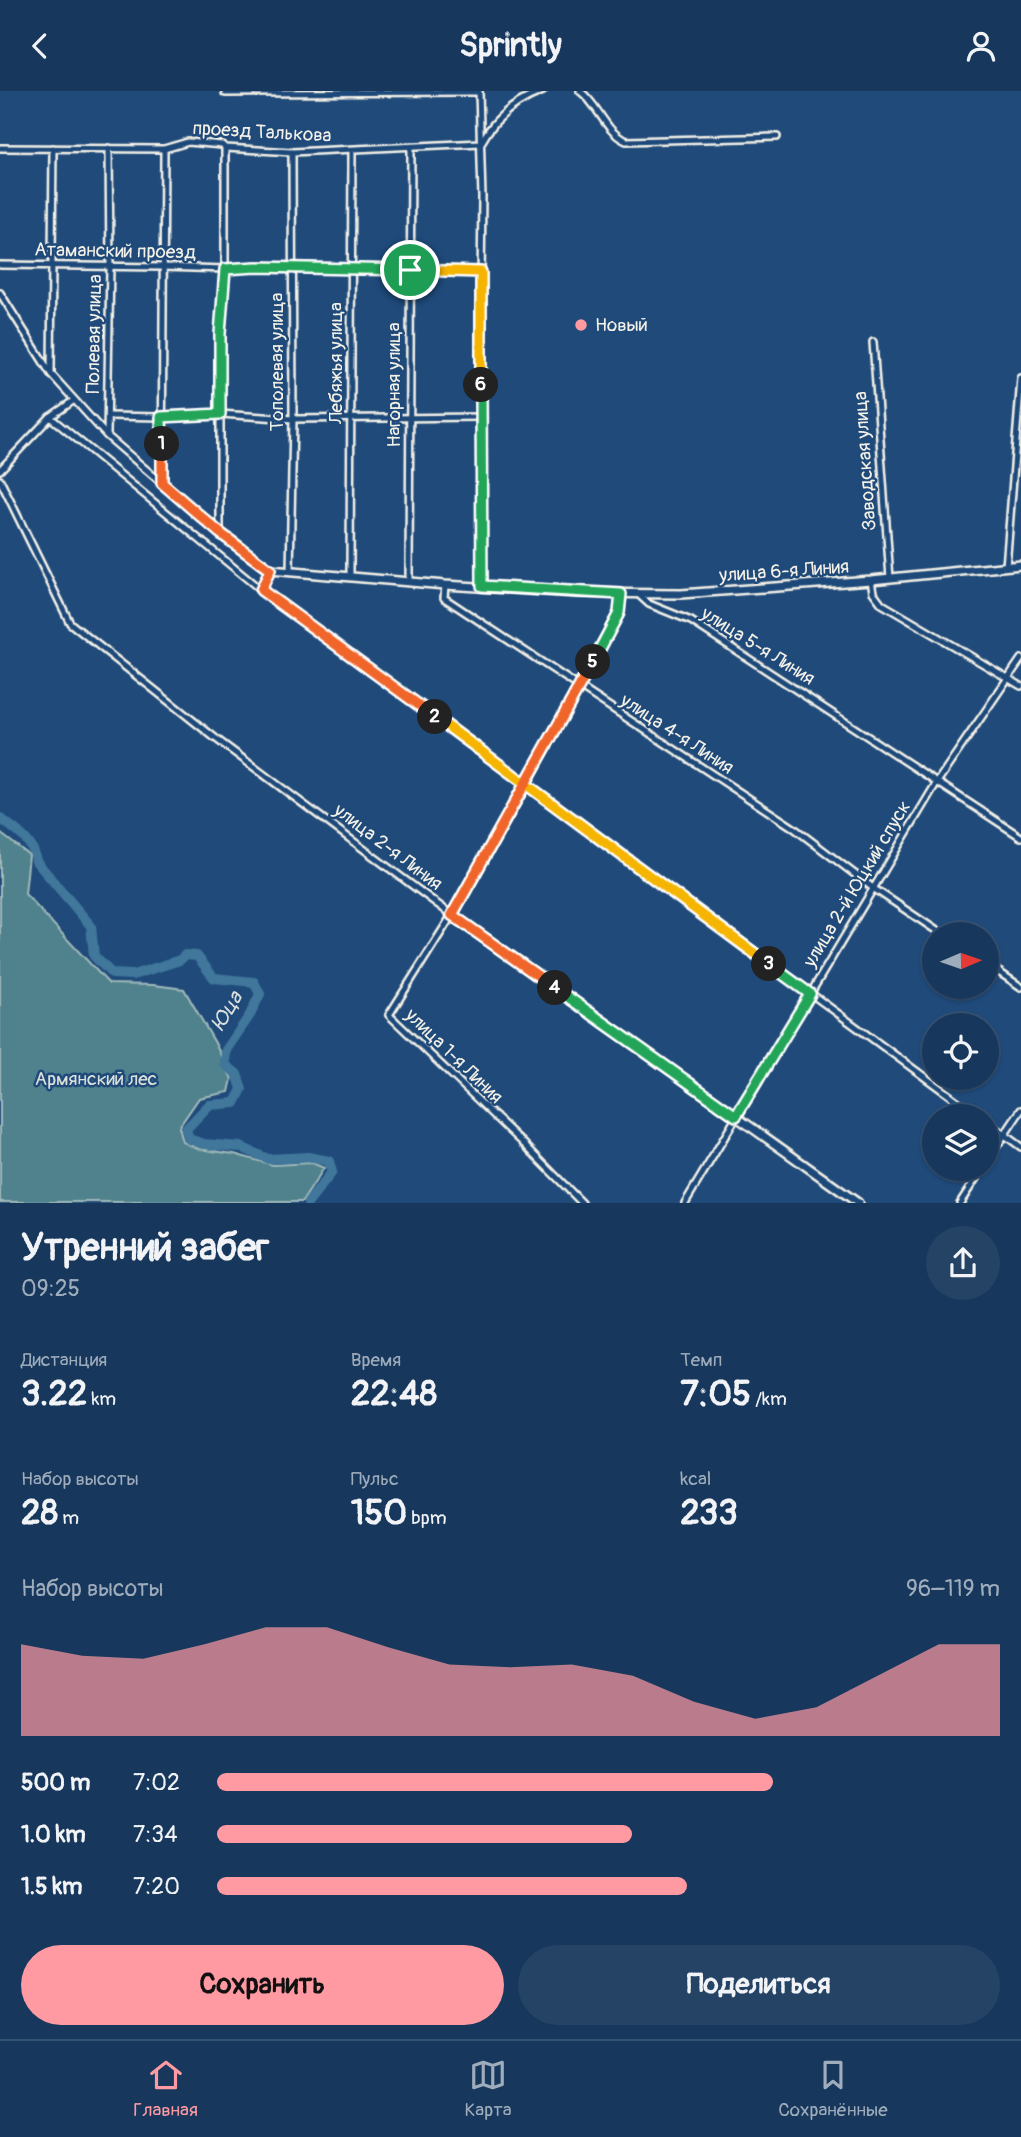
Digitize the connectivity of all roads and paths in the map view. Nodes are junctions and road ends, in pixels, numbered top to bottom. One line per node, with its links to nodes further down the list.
1 (479, 91): 4 (street); 6 (street)
2 (543, 91): 6 (street)
3 (580, 91): 5 (street)
4 (225, 93)
5 (777, 137)
6 (481, 143): 11 (street, проезд Талькова); 23 (street)
7 (0, 148): 8 (street, проезд Талькова)
8 (53, 148): 9 (street, проезд Талькова); 16 (street)
9 (108, 148): 12 (street, проезд Талькова); 17 (street, Полевая улица)
10 (225, 148): 12 (street, проезд Талькова); 14 (street, проезд Талькова); 21 (street)
11 (411, 148): 13 (street, проезд Талькова); 22 (street, Нагорная улица)
12 (164, 149): 18 (street)
13 (352, 151): 14 (street, проезд Талькова); 20 (street, Лебяжья улица)
14 (292, 152): 19 (street, Тополевая улица)
15 (0, 265): 16 (street, Атаманский проезд)
16 (52, 265): 17 (street, Атаманский проезд); 26 (street)
17 (110, 267): 18 (street, Атаманский проезд); 31 (street, Полевая улица)
18 (162, 267): 21 (street, Атаманский проезд); 32 (street)
19 (293, 267): 20 (street, Атаманский проезд); 21 (street, Атаманский проезд); 35 (street, Тополевая улица)
20 (352, 268): 22 (street, Атаманский проезд); 36 (street, Лебяжья улица)
21 (225, 269): 29 (street)
22 (410, 270): 23 (street, Атаманский проезд); 33 (street, Нагорная улица)
23 (481, 272): 34 (street)
24 (0, 293): 26 (street)
25 (873, 342): 47 (street, Заводская улица)
26 (51, 375): 28 (street)
27 (1021, 378): 43 (street)
28 (73, 401): 30 (street); 37 (street)
29 (220, 414): 32 (street); 35 (street); 41 (street)
30 (50, 417): 38 (street); 52 (street)
31 (109, 417): 32 (street); 37 (street, Полевая улица)
32 (161, 417): 40 (street)
33 (409, 417): 34 (street); 36 (street); 48 (street, Нагорная улица)
34 (482, 417): 51 (street)
35 (293, 419): 36 (street); 45 (street, Тополевая улица)
36 (351, 419): 46 (street, Лебяжья улица)
37 (107, 436): 40 (street)
38 (0, 470)
39 (0, 480): 63 (street, улица 2-я Линия)
40 (162, 483): 41 (street)
41 (220, 533): 44 (street)
42 (1021, 565): 43 (street)
43 (1006, 567): 47 (street)
44 (270, 570): 45 (street); 52 (street)
45 (290, 573): 46 (street)
46 (350, 575): 48 (street)
47 (890, 578): 49 (street)
48 (409, 580): 50 (street)
49 (871, 580): 54 (street, улица 6-я Линия); 56 (street, улица 6-я Линия)
50 (445, 585): 51 (street); 58 (street, улица 4-я Линия)
51 (482, 586): 53 (street)
52 (261, 590): 60 (street)
53 (621, 594): 54 (street); 58 (street)
54 (638, 594): 59 (street, улица 5-я Линия)
55 (1021, 659): 56 (street, улица 2-й Юцкий спуск)
56 (1008, 678): 57 (street, улица 6-я Линия); 59 (street, улица 2-й Юцкий спуск)
57 (1021, 686)
58 (578, 689): 60 (street); 62 (street, улица 4-я Линия)
59 (937, 782): 61 (street, улица 5-я Линия); 62 (street, улица 2-й Юцкий спуск)
60 (526, 784): 63 (street); 67 (street)
61 (1021, 837)
62 (873, 888): 64 (street, улица 4-я Линия); 67 (street, улица 2-й Юцкий спуск)
63 (452, 915): 70 (street, улица 2-я Линия); 76 (street, улица 1-я Линия)
64 (924, 922)
65 (999, 972): 66 (street)
66 (1021, 987)
67 (810, 994): 68 (street); 70 (street, улица 2-й Юцкий спуск)
68 (961, 1104)
69 (1021, 1109): 72 (street)
70 (736, 1116): 77 (street, улица 2-й Юцкий спуск); 78 (street, улица 2-я Линия)
71 (999, 1131): 72 (street)
72 (1004, 1135): 73 (street); 74 (street)
73 (999, 1143)
74 (1021, 1147)
75 (974, 1181): 79 (street)
76 (582, 1202)
77 (685, 1202)
78 (858, 1202)
79 (960, 1202)

